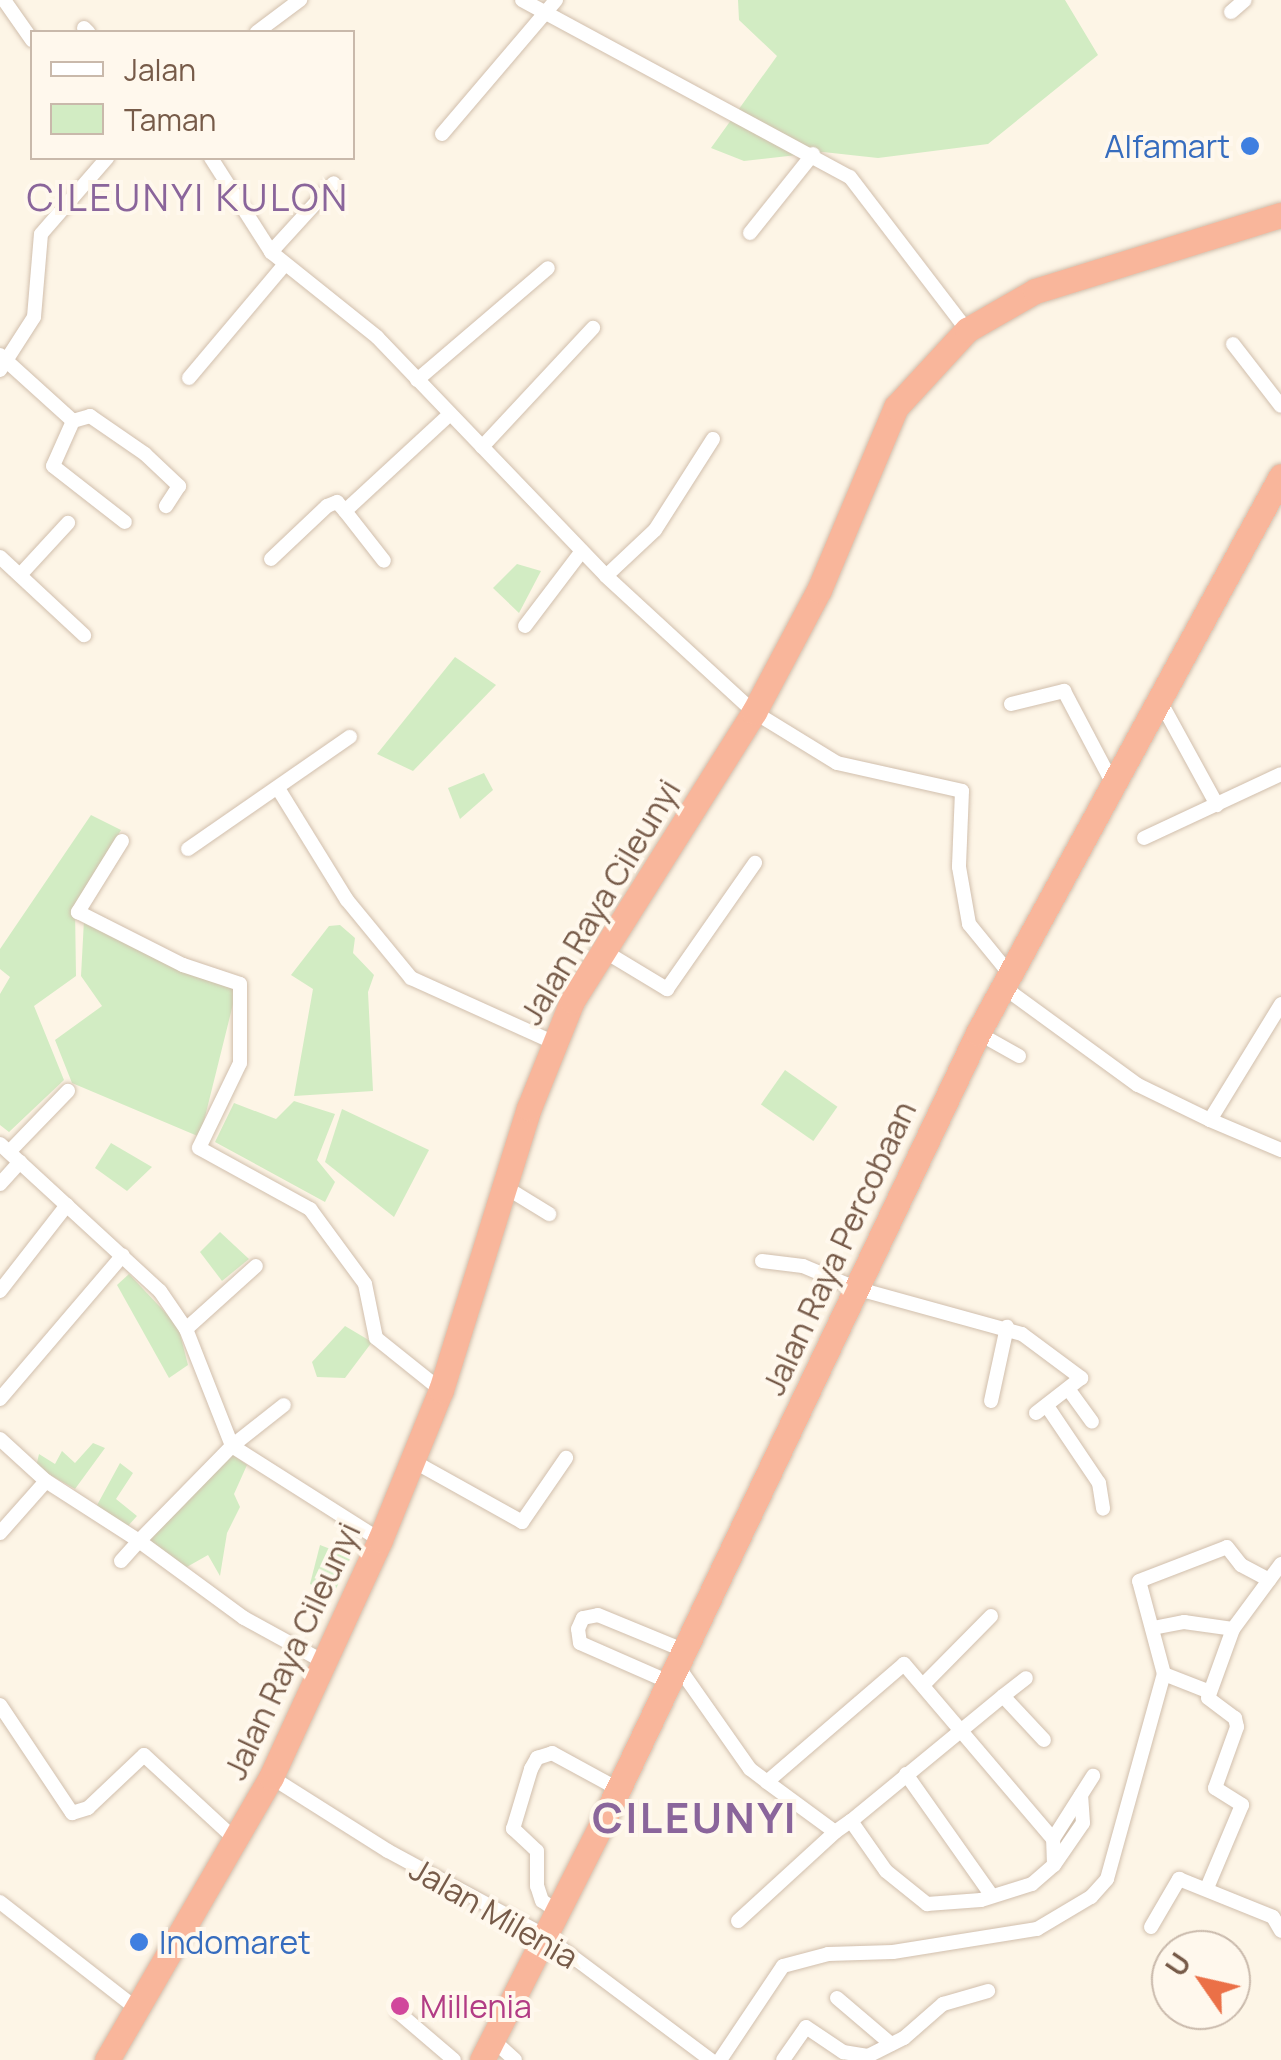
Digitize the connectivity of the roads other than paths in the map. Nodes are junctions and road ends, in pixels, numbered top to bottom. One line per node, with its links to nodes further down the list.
1 (4, 0): 9 (street)
2 (300, 0): 8 (street)
3 (522, 0): 7 (street)
4 (556, 0): 7 (street)
5 (1245, 0): 6 (street)
6 (1230, 12)
7 (542, 14): 10 (street); 11 (street)
8 (260, 30)
9 (30, 37)
10 (442, 134)
11 (813, 154): 16 (street); 21 (street)
12 (105, 160): 23 (street)
13 (212, 160): 17 (street)
14 (334, 183): 17 (street)
15 (1281, 215): 21 (highway, Jalan Raya Cileunyi)
16 (750, 233)
17 (271, 252): 18 (street)
18 (285, 264): 24 (street); 25 (street)
19 (548, 268): 25 (street)
20 (592, 328): 30 (street)
21 (967, 330): 46 (highway, Jalan Raya Cileunyi)
22 (1233, 344): 26 (street)
23 (2, 362): 28 (street)
24 (189, 378)
25 (417, 380): 27 (street)
26 (1281, 406)
27 (449, 415): 30 (street); 33 (street)
28 (74, 421): 32 (street); 34 (street)
29 (713, 439): 41 (street)
30 (482, 447): 36 (street)
31 (1281, 476): 44 (highway, Jalan Raya Percobaan)
32 (166, 506)
33 (346, 511): 38 (street); 39 (street)
34 (125, 522)
35 (68, 523): 40 (street)
36 (582, 551): 41 (street); 42 (street)
37 (0, 557): 40 (street)
38 (271, 559)
39 (384, 561)
40 (20, 575): 43 (street)
41 (606, 576): 46 (street)
42 (525, 626)
43 (84, 636)
44 (1159, 699): 49 (highway, Jalan Raya Percobaan); 51 (street)
45 (1011, 704): 49 (street)
46 (754, 712): 56 (highway, Jalan Raya Cileunyi); 57 (street)
47 (350, 737): 50 (street)
48 (1281, 774): 51 (street)
49 (1111, 780): 57 (highway, Jalan Raya Percobaan)
50 (279, 790): 54 (street); 60 (street)
51 (1217, 805): 52 (street)
52 (1144, 838)
53 (122, 842): 77 (street)
54 (188, 850)
55 (755, 863): 56 (street)
56 (604, 951): 60 (highway, Jalan Raya Cileunyi)
57 (1005, 980): 59 (highway, Jalan Raya Percobaan); 63 (street)
58 (1281, 1004): 63 (street)
59 (978, 1032): 61 (street); 73 (highway, Jalan Raya Percobaan)
60 (553, 1042): 67 (highway, Jalan Raya Cileunyi)
61 (1020, 1056)
62 (68, 1091): 65 (street)
63 (1210, 1120): 64 (street)
64 (1281, 1150)
65 (10, 1153): 66 (street); 68 (street)
66 (0, 1184)
67 (505, 1187): 69 (street); 77 (highway, Jalan Raya Cileunyi)
68 (68, 1205): 70 (street); 74 (street)
69 (550, 1214)
70 (123, 1254): 76 (street); 79 (street)
71 (762, 1261): 73 (street)
72 (256, 1266): 76 (street)
73 (856, 1288): 75 (street); 99 (highway, Jalan Raya Percobaan)
74 (0, 1291)
75 (1008, 1327): 78 (street); 80 (street)
76 (186, 1329): 84 (street)
77 (441, 1390): 86 (highway, Jalan Raya Cileunyi)
78 (1069, 1390): 82 (street); 88 (street)
79 (0, 1399)
80 (991, 1401)
81 (284, 1405): 84 (street)
82 (1092, 1422)
83 (0, 1438): 87 (street)
84 (232, 1446): 90 (street); 91 (street)
85 (566, 1458): 86 (street)
86 (413, 1462): 91 (highway, Jalan Raya Cileunyi)
87 (46, 1481): 89 (street); 90 (street)
88 (1102, 1510)
89 (0, 1533)
90 (139, 1540): 92 (street); 98 (street)
91 (380, 1540): 98 (highway, Jalan Raya Cileunyi)
92 (121, 1561)
93 (1281, 1564): 94 (street)
94 (1269, 1580): 96 (street); 97 (street)
95 (991, 1616): 102 (street)
96 (1153, 1628): 97 (street); 100 (street)
97 (1233, 1629): 103 (street)
98 (324, 1662): 110 (highway, Jalan Raya Cileunyi)
99 (676, 1666): 99 (street); 111 (street); 112 (highway, Jalan Raya Percobaan)
100 (1164, 1674): 103 (street); 137 (street)
101 (1026, 1678): 104 (street)
102 (925, 1683): 106 (street); 111 (street)
103 (1210, 1692): 119 (street)
104 (1003, 1696): 106 (street); 107 (street)
105 (0, 1704): 117 (street)
106 (959, 1730): 108 (street); 116 (street)
107 (1044, 1740)
108 (906, 1774): 114 (street); 120 (street)
109 (1093, 1776): 113 (street)
110 (271, 1777): 117 (highway, Jalan Raya Cileunyi); 126 (street, Jalan Milenia)
111 (767, 1782): 115 (street)
112 (618, 1789): 122 (highway, Jalan Raya Percobaan); 122 (street)
113 (1080, 1795): 116 (street); 118 (street)
114 (851, 1821): 115 (street); 120 (street)
115 (835, 1832): 123 (street)
116 (1053, 1839): 118 (street)
117 (236, 1840): 129 (highway, Jalan Raya Cileunyi)
118 (1054, 1865): 120 (street)
119 (1207, 1888): 124 (street); 125 (street)
120 (992, 1896)
121 (0, 1902): 129 (street)
122 (558, 1912): 126 (highway, Jalan Raya Percobaan)
123 (738, 1921)
124 (1152, 1928)
125 (1281, 1931)
126 (544, 1936): 132 (highway, Jalan Raya Percobaan); 136 (street, Jalan Milenia)
127 (988, 1991): 131 (street)
128 (837, 1998): 131 (street)
129 (138, 2010): 133 (highway, Jalan Raya Cileunyi)
130 (398, 2013): 134 (street)
131 (892, 2044): 138 (street)
132 (488, 2050): 135 (street)
133 (108, 2060)
134 (454, 2060)
135 (515, 2060)
136 (711, 2060)
137 (720, 2060)
138 (782, 2060)

